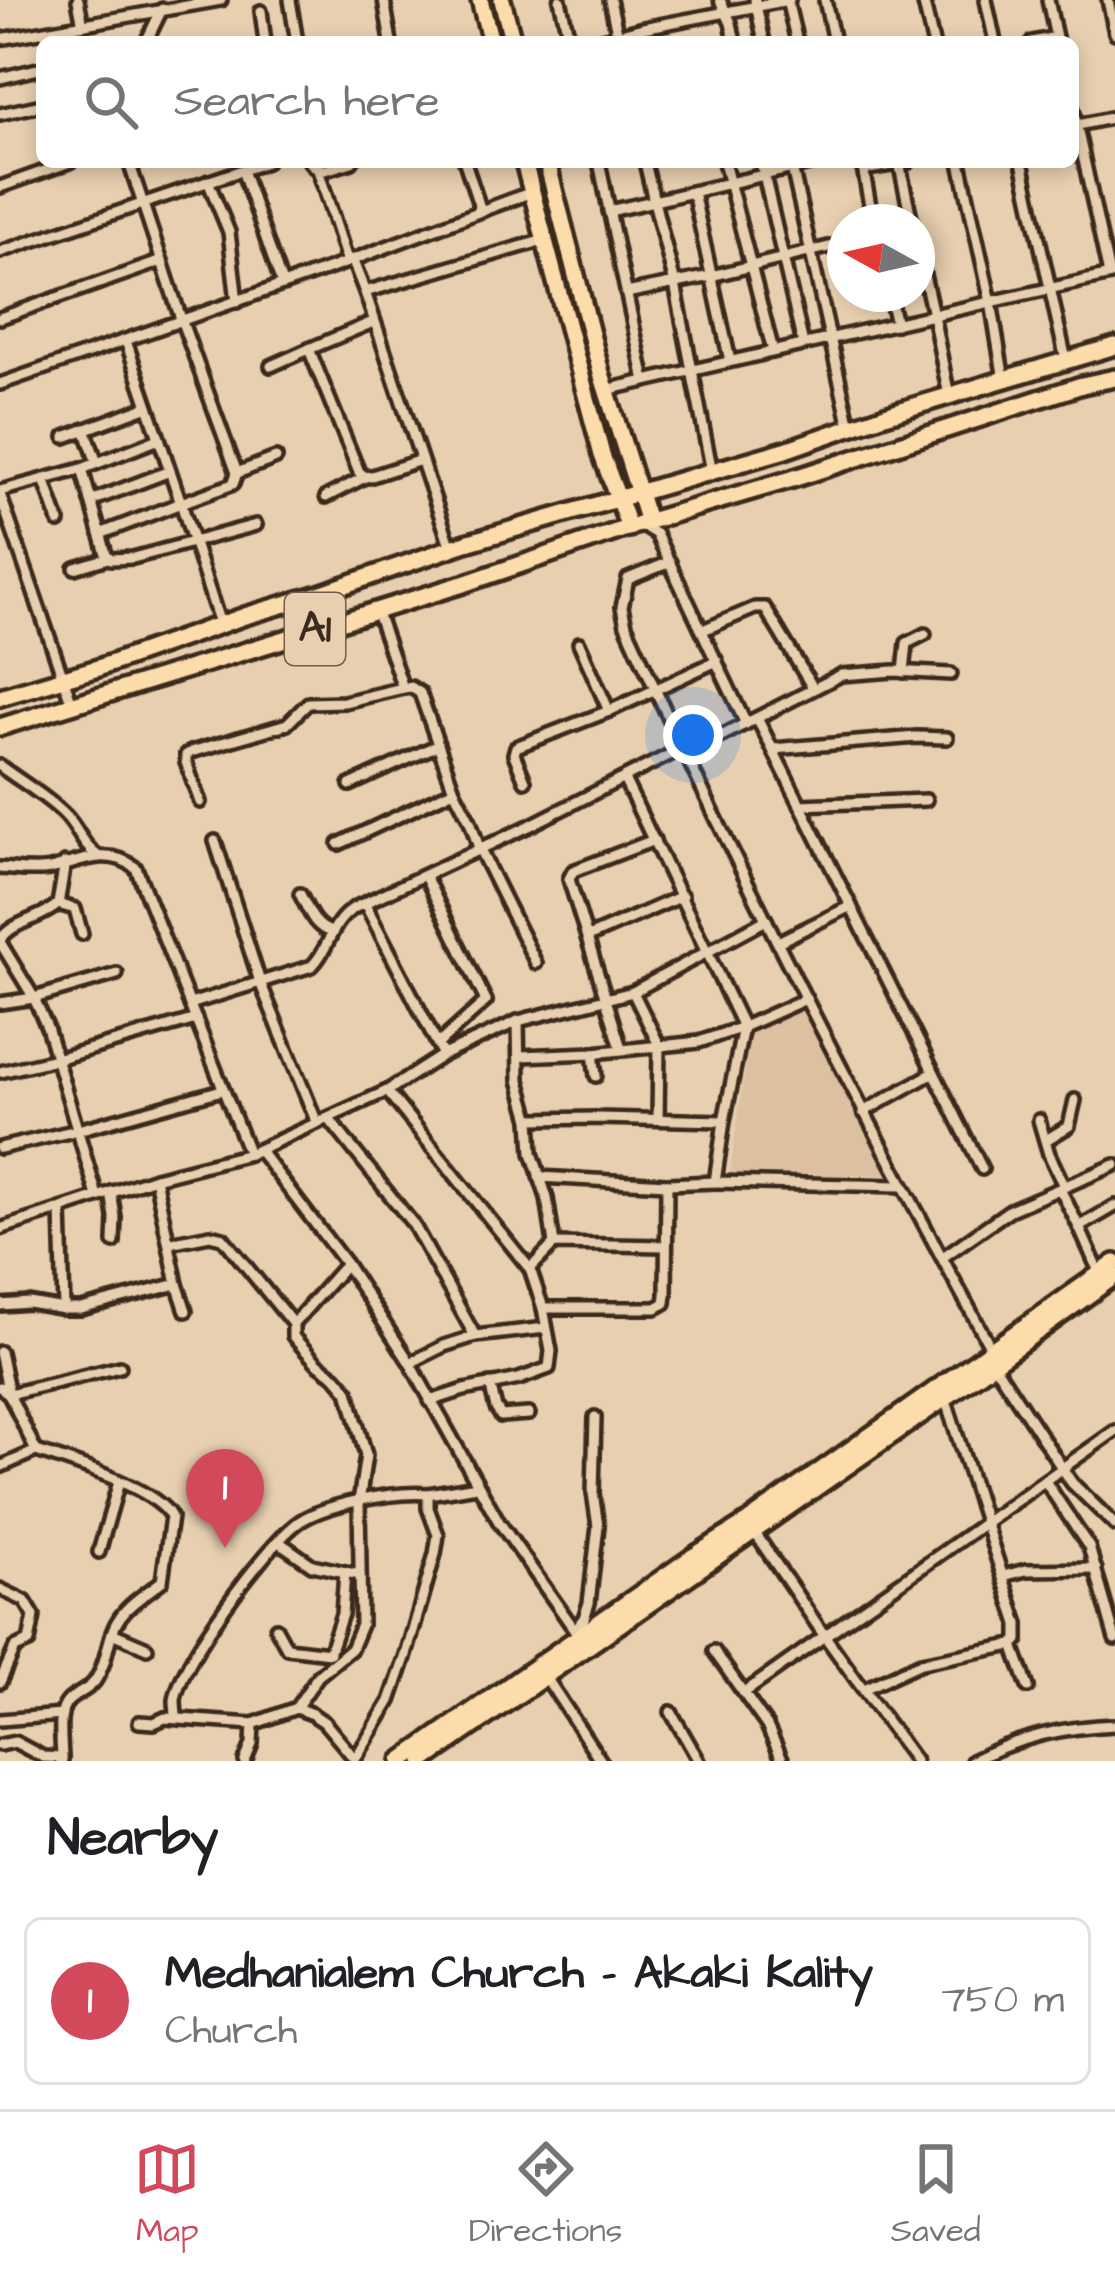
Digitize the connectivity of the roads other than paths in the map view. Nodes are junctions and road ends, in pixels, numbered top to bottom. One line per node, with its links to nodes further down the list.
1 (78, 0): 20 (street)
2 (220, 0): 15 (street)
3 (290, 0): 26 (street)
4 (384, 0): 27 (street)
5 (480, 0): 28 (main road)
6 (502, 0): 29 (main road)
7 (560, 0): 30 (street)
8 (610, 0): 31 (street)
9 (788, 0): 16 (street); 35 (street)
10 (825, 0): 36 (street)
11 (923, 0): 37 (street)
12 (986, 0): 38 (street)
13 (1048, 0): 39 (street)
14 (1108, 0): 21 (street)
15 (175, 3): 18 (street)
16 (755, 3): 17 (street); 34 (street)
17 (722, 6): 32 (street); 33 (street)
18 (162, 9): 20 (street); 24 (street)
19 (261, 11): 25 (street)
20 (82, 26): 23 (street)
21 (1114, 26)
22 (36, 36): 40 (street)
23 (59, 36)
24 (149, 36)
25 (265, 36)
26 (297, 36)
27 (390, 36)
28 (489, 36)
29 (511, 36)
30 (569, 36)
31 (618, 36)
32 (628, 36)
33 (733, 36)
34 (763, 36)
35 (796, 36)
36 (833, 36)
37 (931, 36)
38 (994, 36)
39 (1055, 36)
40 (0, 37)
41 (36, 69): 42 (street)
42 (0, 78)
43 (36, 106): 44 (street)
44 (0, 114)
45 (1115, 117): 46 (street)
46 (1079, 125)
47 (1079, 142): 84 (street)
48 (53, 168): 67 (street)
49 (131, 168): 71 (street)
50 (248, 168): 64 (street)
51 (315, 168): 81 (street)
52 (467, 168): 74 (street)
53 (526, 168): 68 (main road)
54 (549, 168): 114 (main road)
55 (599, 168): 75 (street)
56 (646, 168): 70 (street)
57 (726, 168): 66 (street)
58 (763, 168): 66 (street); 80 (street)
59 (792, 168): 79 (street)
60 (862, 168): 72 (street)
61 (903, 168): 73 (street)
62 (960, 168): 92 (street)
63 (1023, 168): 88 (street)
64 (242, 170): 65 (street); 86 (street)
65 (208, 181): 71 (street); 91 (street)
66 (730, 183): 69 (street); 83 (street)
67 (0, 187)
68 (532, 192): 74 (street); 76 (main road)
69 (693, 192): 70 (street); 85 (street)
70 (654, 201): 75 (street); 87 (street)
71 (143, 202): 78 (street); 82 (street)
72 (869, 204)
73 (909, 204)
74 (481, 211): 81 (street)
75 (609, 211): 90 (street)
76 (545, 240): 89 (street); 133 (main road)
77 (827, 248): 79 (street)
78 (0, 252)
79 (810, 252): 80 (street); 100 (street)
80 (783, 257): 83 (street); 102 (street)
81 (350, 259): 86 (street); 89 (street)
82 (162, 261): 96 (street); 97 (street)
83 (749, 266): 85 (street); 105 (street)
84 (1112, 274): 88 (street)
85 (711, 276): 87 (street); 107 (street)
86 (282, 284): 91 (street)
87 (675, 284): 90 (street); 109 (street)
88 (1052, 289): 92 (street); 106 (street)
89 (365, 292): 98 (street)
90 (626, 293): 112 (street)
91 (237, 302): 97 (street)
92 (991, 302): 95 (street); 111 (street)
93 (893, 312): 99 (street)
94 (932, 312): 95 (street)
95 (933, 315): 99 (street); 115 (street)
96 (0, 318)
97 (182, 322): 101 (street); 127 (street)
98 (373, 322): 104 (street); 122 (street)
99 (896, 324): 100 (street)
100 (829, 339): 102 (street); 117 (street)
101 (126, 341): 113 (street); 116 (street)
102 (803, 344): 105 (street)
103 (1115, 346): 106 (main road, A1)
104 (309, 349): 108 (street); 128 (street)
105 (773, 350): 107 (street)
106 (1066, 360): 111 (main road, A1)
107 (730, 361): 109 (street)
108 (271, 366)
109 (690, 370): 112 (street); 126 (street)
110 (1115, 378): 138 (main road, A1)
111 (1004, 380): 115 (main road, A1)
112 (645, 381): 114 (street)
113 (0, 384)
114 (606, 390): 131 (main road)
115 (949, 396): 117 (main road, A1)
116 (148, 406): 118 (street); 120 (street)
117 (850, 427): 126 (main road, A1)
118 (86, 429): 119 (street); 123 (street)
119 (65, 437)
120 (159, 439): 123 (street); 125 (street)
121 (276, 458): 127 (street)
122 (421, 460): 128 (street); 141 (street)
123 (97, 463): 124 (street)
124 (82, 469): 129 (street); 134 (street)
125 (170, 471): 134 (street); 135 (street)
126 (712, 472): 131 (main road, A1)
127 (237, 473): 135 (street)
128 (365, 477): 132 (street)
129 (44, 479): 130 (street); 136 (street)
130 (0, 492): 153 (street)
131 (637, 494): 133 (main road, A1); 138 (main road)
132 (326, 497)
133 (619, 499): 138 (main road); 141 (main road, A1)
134 (91, 500): 139 (street)
135 (182, 503): 139 (street); 140 (street)
136 (58, 522)
137 (256, 525): 140 (street)
138 (638, 525): 143 (street); 145 (main road, A1)
139 (100, 534): 142 (street)
140 (194, 541): 142 (street); 146 (street)
141 (451, 548): 146 (main road, A1)
142 (108, 558): 144 (street)
143 (670, 562): 147 (street); 156 (street)
144 (75, 568)
145 (376, 610): 154 (street); 158 (main road, A1)
146 (220, 624): 153 (main road, A1)
147 (704, 630): 150 (street); 155 (street)
148 (925, 634): 151 (street)
149 (579, 643): 159 (street)
150 (717, 661): 156 (street); 160 (street)
151 (904, 672): 152 (street); 155 (street)
152 (951, 674)
153 (62, 678): 157 (main road, A1); 158 (street)
154 (403, 688): 163 (street); 172 (street)
155 (813, 688): 160 (street)
156 (655, 690): 159 (street); 165 (street)
157 (0, 697)
158 (72, 704): 161 (main road, A1)
159 (609, 711): 168 (street)
160 (752, 721): 164 (street); 165 (street)
161 (0, 727)
162 (947, 738): 164 (street)
163 (438, 745): 169 (street); 170 (street)
164 (773, 749): 173 (street)
165 (685, 751): 167 (street); 189 (street)
166 (0, 766): 178 (street)
167 (625, 779): 174 (street); 177 (street)
168 (525, 781)
169 (350, 785)
170 (454, 790): 176 (street); 177 (street)
171 (926, 800): 173 (street)
172 (200, 802)
173 (800, 805): 188 (street)
174 (654, 840): 185 (street); 192 (street)
175 (215, 841): 198 (street)
176 (339, 844)
177 (479, 848): 182 (street); 196 (street)
178 (98, 856): 179 (street); 204 (street)
179 (65, 863): 181 (street); 183 (street)
180 (0, 868): 181 (street)
181 (48, 870): 183 (street)
182 (424, 876): 187 (street); 210 (street)
183 (62, 881): 186 (street)
184 (300, 894): 190 (street)
185 (682, 896): 192 (street); 195 (street)
186 (58, 904): 191 (street); 193 (street)
187 (365, 904): 190 (street); 210 (street)
188 (850, 907): 194 (street); 215 (street)
189 (766, 920): 194 (street); 195 (street)
190 (332, 932): 198 (street)
191 (82, 934)
192 (588, 937): 201 (street)
193 (0, 942): 200 (street)
194 (778, 942): 202 (street)
195 (708, 950): 199 (street); 207 (street)
196 (536, 963)
197 (117, 974): 200 (street)
198 (260, 982): 204 (street); 226 (street)
199 (633, 992): 201 (street); 208 (street)
200 (34, 998): 203 (street); 213 (street)
201 (606, 998): 206 (street); 209 (street)
202 (806, 998): 207 (street); 220 (street)
203 (0, 1004)
204 (190, 1004): 205 (street)
205 (196, 1019): 213 (street); 217 (street)
206 (518, 1021): 210 (street); 212 (street)
207 (743, 1028): 208 (street); 225 (street)
208 (659, 1045): 209 (street); 223 (street)
209 (621, 1048): 211 (street)
210 (440, 1050): 218 (street)
211 (593, 1053): 212 (street); 216 (street)
212 (520, 1056): 222 (street)
213 (56, 1059): 214 (street); 227 (street)
214 (0, 1072)
215 (933, 1073): 220 (street); 232 (street)
216 (596, 1076)
217 (222, 1090): 227 (street); 230 (street)
218 (387, 1091): 221 (street); 252 (street)
219 (1075, 1100): 228 (street)
220 (863, 1112): 237 (street)
221 (329, 1119): 226 (street); 261 (street)
222 (530, 1119): 223 (street); 233 (street)
223 (658, 1119): 225 (street)
224 (1039, 1120): 228 (street)
225 (724, 1121): 235 (street)
226 (317, 1123): 230 (street)
227 (78, 1130): 229 (street); 240 (street)
228 (1046, 1140): 238 (street)
229 (0, 1148)
230 (254, 1152): 234 (street); 251 (street)
231 (1115, 1165): 238 (street)
232 (982, 1169)
233 (538, 1177): 236 (street); 247 (street)
234 (155, 1178): 239 (street); 246 (street)
235 (715, 1182): 236 (street); 237 (street)
236 (667, 1184): 248 (street)
237 (902, 1186): 249 (street)
238 (1062, 1188): 243 (street); 249 (street)
239 (111, 1192): 240 (street); 245 (street)
240 (97, 1196): 242 (street)
241 (1115, 1206): 243 (street)
242 (61, 1210): 244 (street); 257 (street)
243 (1079, 1227): 253 (street)
244 (0, 1229)
245 (114, 1242)
246 (169, 1243): 254 (street); 259 (street)
247 (554, 1244): 248 (street); 252 (street)
248 (665, 1246): 256 (street)
249 (943, 1257): 263 (street)
250 (1115, 1263): 253 (main road)
251 (346, 1264): 259 (street); 264 (street)
252 (530, 1269): 256 (street)
253 (1107, 1275): 263 (main road)
254 (177, 1285): 257 (street); 258 (street)
255 (0, 1305): 257 (street)
256 (543, 1308): 260 (street)
257 (64, 1309)
258 (186, 1312)
259 (293, 1324): 280 (street)
260 (546, 1328): 261 (street); 266 (street)
261 (475, 1336): 264 (street)
262 (0, 1352): 267 (street)
263 (992, 1356): 268 (main road); 275 (street); 294 (main road)
264 (410, 1364): 269 (street)
265 (120, 1367): 267 (street)
266 (490, 1384): 269 (street); 270 (street)
267 (5, 1391): 273 (street)
268 (945, 1398): 281 (street); 283 (main road)
269 (430, 1401): 278 (street)
270 (529, 1414)
271 (595, 1417): 294 (street)
272 (1115, 1431): 275 (street)
273 (36, 1451): 274 (street); 277 (street)
274 (0, 1467)
275 (1062, 1468): 276 (street); 282 (street)
276 (1045, 1481): 281 (street); 286 (street)
277 (119, 1482): 285 (street); 292 (street)
278 (477, 1486): 279 (street); 294 (street)
279 (428, 1494): 280 (street); 318 (street)
280 (359, 1502): 284 (street); 288 (street)
281 (987, 1524): 289 (street); 293 (street)
282 (1115, 1525)
283 (753, 1530): 293 (street); 294 (main road)
284 (280, 1542): 287 (street); 309 (street)
285 (99, 1552)
286 (1096, 1569): 289 (street); 295 (street)
287 (344, 1573): 288 (street); 299 (street)
288 (360, 1575): 300 (street)
289 (1004, 1576): 296 (street)
290 (0, 1589): 301 (street)
291 (276, 1628): 299 (street)
292 (112, 1633): 297 (street); 308 (street)
293 (824, 1636): 304 (street); 305 (street)
294 (581, 1638): 302 (main road); 321 (main road)
295 (1115, 1639)
296 (1013, 1645): 303 (street); 304 (street)
297 (147, 1648)
298 (714, 1651): 305 (street)
299 (329, 1653): 300 (street)
300 (344, 1655): 306 (street)
301 (1, 1675)
302 (545, 1676): 322 (main road); 323 (street)
303 (1028, 1687)
304 (864, 1689): 319 (street)
305 (745, 1692): 325 (street)
306 (296, 1708): 313 (street); 318 (street)
307 (671, 1712): 324 (street)
308 (62, 1715): 311 (street); 317 (street)
309 (176, 1718): 312 (street); 313 (street)
310 (0, 1720): 311 (street)
311 (16, 1720): 316 (street)
312 (139, 1722)
313 (253, 1724): 320 (street)
314 (1115, 1725): 326 (street)
315 (1, 1742): 316 (street)
316 (15, 1742): 317 (street)
317 (62, 1760)
318 (354, 1760)
319 (913, 1760)
320 (245, 1761)
321 (401, 1761)
322 (424, 1761)
323 (601, 1761)
324 (699, 1761)
325 (783, 1761)
326 (972, 1761)

